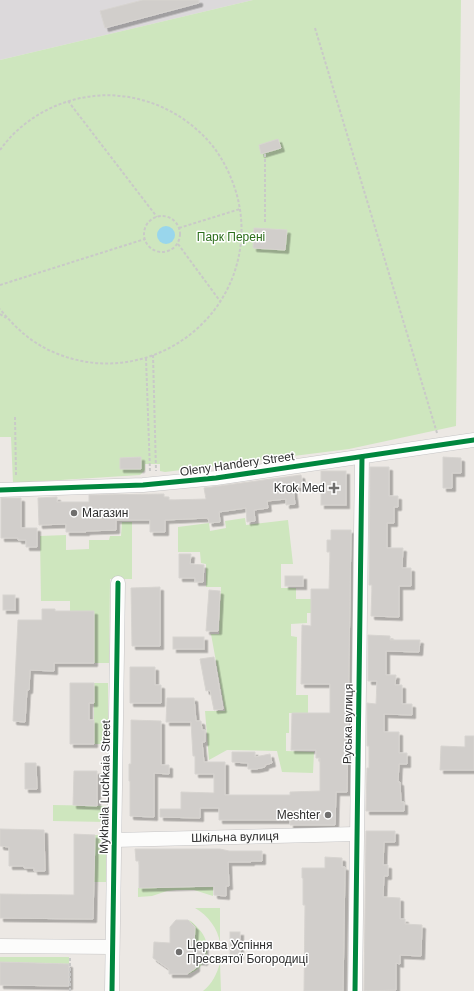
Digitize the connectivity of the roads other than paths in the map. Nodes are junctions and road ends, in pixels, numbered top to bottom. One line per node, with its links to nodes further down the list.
1 (474, 440): 2 (street, Oleny Handery Street)
2 (362, 457): 3 (street, Oleny Handery Street); 5 (street, Руська вулиця)
3 (0, 490)
4 (118, 583): 6 (street, Mykhaila Luchkaia Street)
5 (356, 834): 6 (street, Шкільна вулиця); 10 (street, Руська вулиця)
6 (114, 840): 8 (street, Mykhaila Luchkaia Street)
7 (0, 946): 8 (street)
8 (112, 947): 9 (street, Mykhaila Luchkaia Street)
9 (112, 991)
10 (355, 991)

